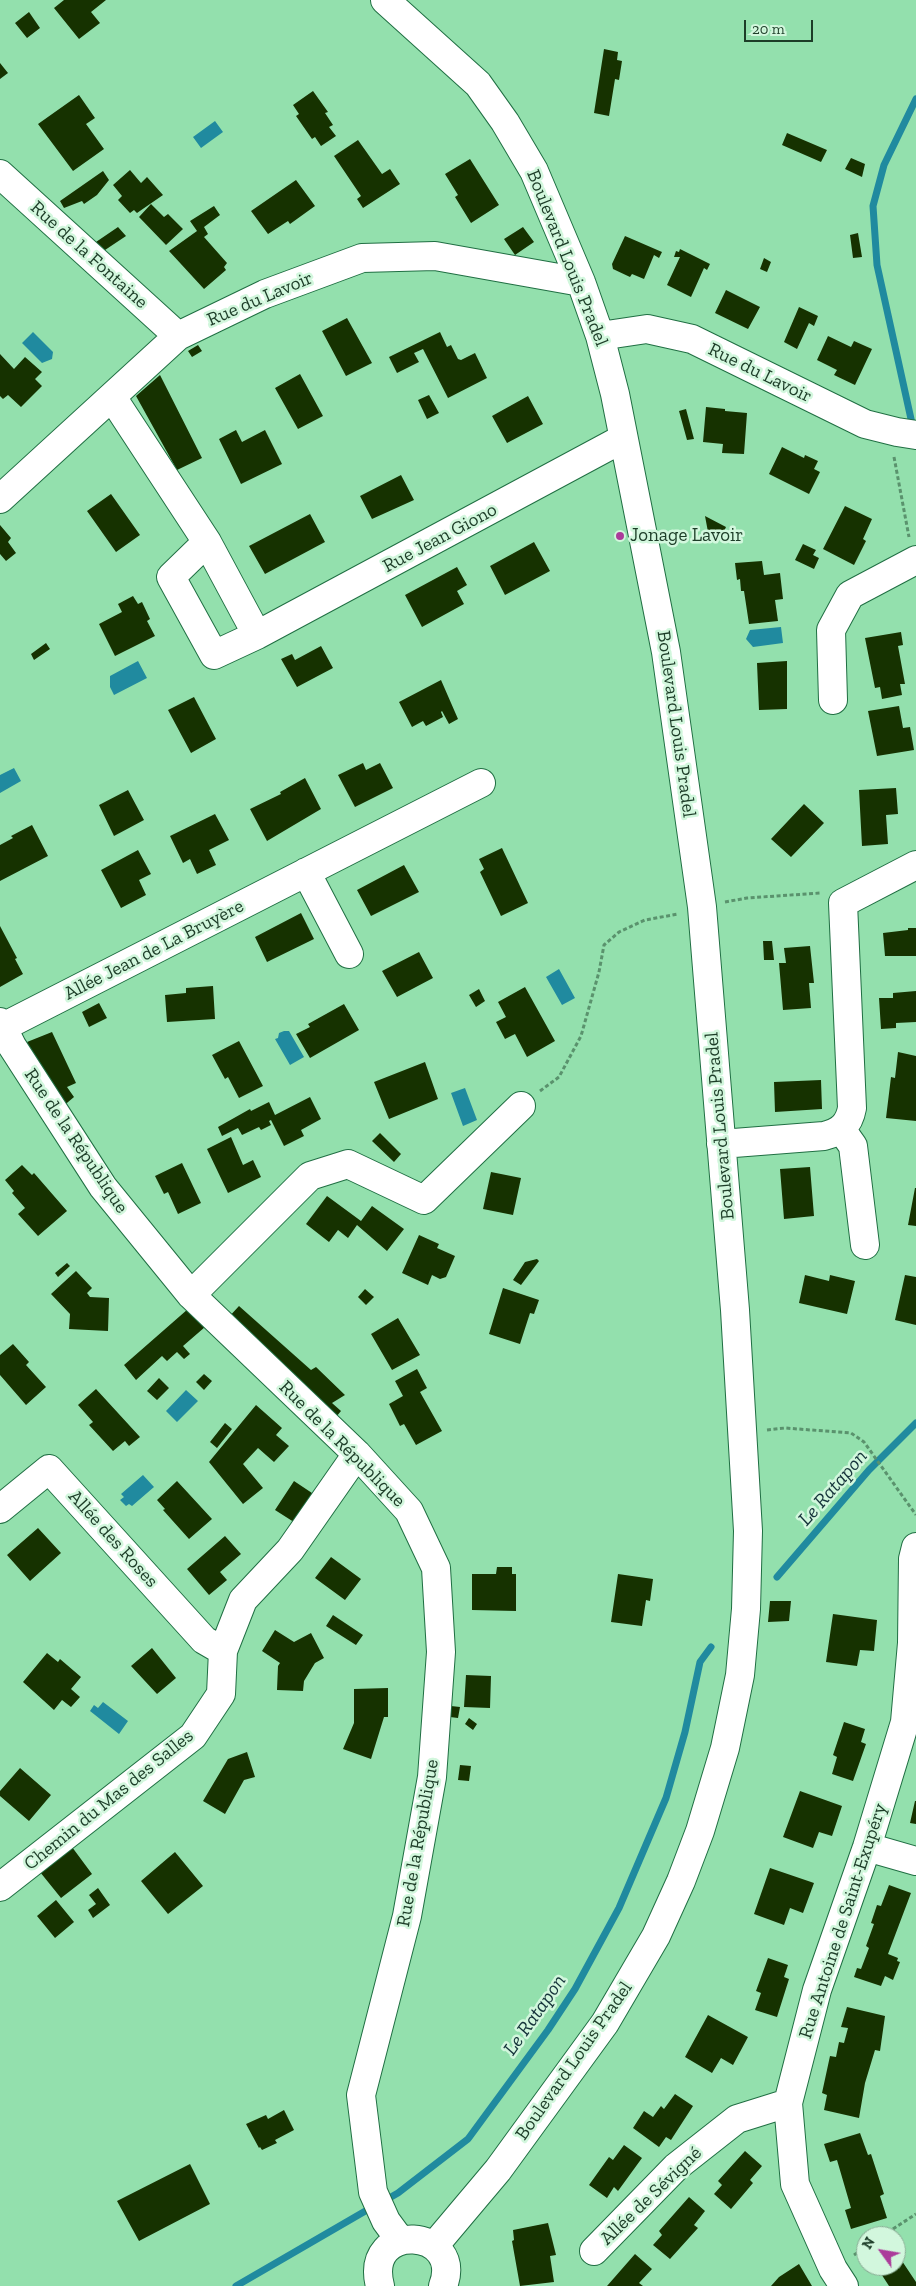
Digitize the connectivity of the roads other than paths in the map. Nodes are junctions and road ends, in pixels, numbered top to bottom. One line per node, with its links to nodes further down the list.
1 (385, 0): 3 (street, Boulevard Louis Pradel)
2 (0, 174): 4 (street, Rue de la Fontaine)
3 (581, 282): 4 (street, Rue du Lavoir); 5 (street, Boulevard Louis Pradel)
4 (178, 336): 6 (street, Rue du Lavoir)
5 (600, 336): 7 (street, Rue du Lavoir); 8 (street, Boulevard Louis Pradel)
6 (112, 397): 9 (street, Rue du Lavoir); 10 (street)
7 (907, 434)
8 (622, 439): 12 (street, Rue Jean Giono); 21 (street, Boulevard Louis Pradel)
9 (0, 499)
10 (207, 542): 12 (street); 12 (street, Rue Jean Giono)
11 (915, 561): 13 (street)
12 (257, 635)
13 (833, 700)
14 (481, 782): 16 (street, Allée Jean de La Bruyère)
15 (916, 865): 20 (street)
16 (306, 872): 17 (street); 18 (street, Allée Jean de La Bruyère)
17 (349, 954)
18 (1, 1025): 23 (street, Rue de la République)
19 (521, 1106): 23 (street)
20 (841, 1129): 21 (street); 22 (street)
21 (720, 1144): 33 (street, Boulevard Louis Pradel)
22 (865, 1245)
23 (191, 1295): 24 (street, Rue de la République)
24 (357, 1454): 27 (street, Chemin du Mas des Salles); 32 (street, Rue de la République)
25 (0, 1509): 27 (street, Allée des Roses)
26 (916, 1547): 28 (street, Rue Antoine de Saint-Exupéry)
27 (223, 1650): 30 (street, Chemin du Mas des Salles)
28 (867, 1847): 29 (street); 31 (street, Rue Antoine de Saint-Exupéry)
29 (916, 1862)
30 (0, 1888)
31 (788, 2103): 34 (street, Allée de Sévigné); 37 (street, Rue Antoine de Saint-Exupéry)
32 (393, 2231): 33 (street); 35 (street)
33 (434, 2246): 36 (street)
34 (594, 2251)
35 (380, 2286)
36 (442, 2286)
37 (844, 2286)

